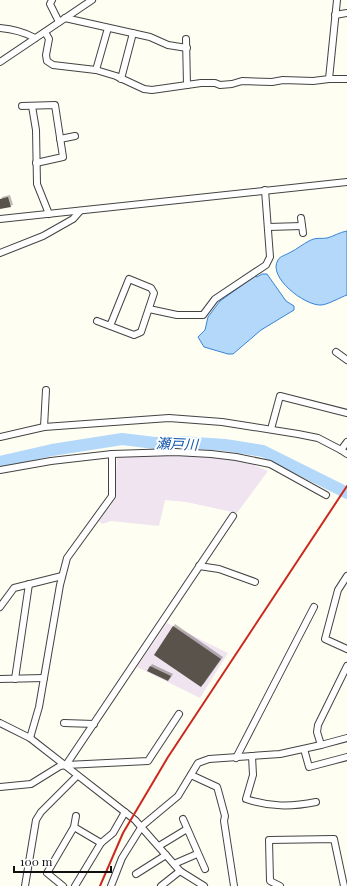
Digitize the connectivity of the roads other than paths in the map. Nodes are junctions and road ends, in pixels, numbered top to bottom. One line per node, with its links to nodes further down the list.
1 (52, 0): 6 (street)
2 (92, 0): 6 (street)
3 (336, 0): 5 (street)
4 (347, 13): 5 (street)
5 (335, 15): 17 (street)
6 (62, 20): 8 (street); 9 (street)
7 (0, 28): 11 (street)
8 (108, 28): 10 (street); 15 (street)
9 (45, 32): 11 (street); 15 (street)
10 (133, 33): 13 (street); 16 (street)
11 (35, 38): 14 (street)
12 (186, 39): 13 (street)
13 (187, 48): 19 (street)
14 (0, 62)
15 (96, 70): 16 (street)
16 (121, 79): 19 (street)
17 (329, 79): 18 (street); 19 (street)
18 (347, 79)
19 (187, 85)
20 (22, 106): 21 (street)
21 (32, 106): 23 (street); 24 (street)
22 (75, 136): 23 (street)
23 (60, 139): 24 (street)
24 (36, 163): 28 (street)
25 (347, 182): 26 (street)
26 (265, 190): 27 (street); 32 (street)
27 (80, 212): 28 (street); 34 (street)
28 (49, 214): 30 (street)
29 (301, 218): 31 (street)
30 (0, 219)
31 (302, 226): 32 (street); 33 (street)
32 (268, 228): 35 (street)
33 (303, 233)
34 (0, 253)
35 (149, 309): 37 (street); 37 (street)
36 (97, 321): 37 (street)
37 (110, 326)
38 (336, 352): 39 (street)
39 (347, 360)
40 (46, 390): 42 (street)
41 (347, 413): 43 (street)
42 (44, 427): 43 (street); 44 (street)
43 (271, 429): 46 (street)
44 (0, 437)
45 (347, 442): 46 (street)
46 (341, 450): 48 (street)
47 (112, 454): 49 (street); 50 (street); 53 (street)
48 (347, 454)
49 (0, 470)
50 (326, 495)
51 (233, 516): 52 (street)
52 (200, 566): 55 (street); 67 (street)
53 (62, 576): 56 (street); 61 (street)
54 (347, 576): 59 (street)
55 (255, 582)
56 (29, 584): 57 (street); 63 (street)
57 (0, 607)
58 (314, 607): 74 (street)
59 (347, 650)
60 (347, 666): 70 (street)
61 (44, 678): 63 (street); 68 (street)
62 (0, 679): 63 (street)
63 (15, 679)
64 (179, 714): 75 (street)
65 (0, 723): 68 (street)
66 (64, 723): 67 (street)
67 (94, 724): 75 (street)
68 (30, 738): 75 (street)
69 (347, 738): 70 (street)
70 (321, 745): 71 (street)
71 (304, 749): 72 (street); 73 (street)
72 (252, 756): 74 (street); 79 (street)
73 (347, 757)
74 (236, 758): 76 (street)
75 (66, 765): 77 (street); 78 (street)
76 (191, 775): 83 (street); 101 (street)
77 (77, 776): 80 (street); 95 (street)
78 (0, 787)
79 (316, 802)
80 (125, 812): 83 (street); 86 (street)
81 (76, 816): 84 (street)
82 (183, 819): 85 (street)
83 (142, 826): 87 (street); 98 (street)
84 (74, 827): 86 (street); 96 (street)
85 (187, 829): 87 (street); 88 (street)
86 (101, 843): 97 (street)
87 (159, 846): 89 (street)
88 (197, 854): 90 (street); 91 (street)
89 (166, 855): 90 (street); 93 (street)
90 (174, 864): 92 (street)
91 (205, 869)
92 (180, 871): 94 (street); 99 (street)
93 (136, 874)
94 (194, 884): 100 (street)
95 (24, 886)
96 (63, 886)
97 (74, 886)
98 (111, 886)
99 (161, 886)
100 (204, 886)
101 (234, 886)
102 (280, 886): 103 (street)
103 (344, 886)

